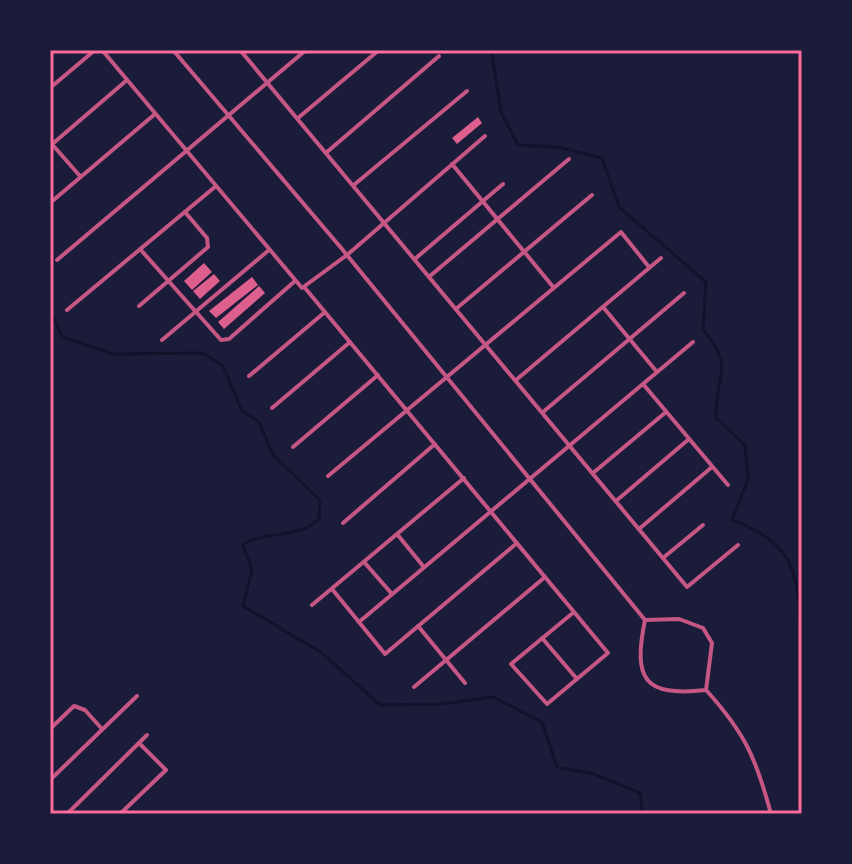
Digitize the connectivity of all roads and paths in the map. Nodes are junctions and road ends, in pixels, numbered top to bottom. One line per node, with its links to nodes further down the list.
1 (95, 50): 10 (street)
2 (102, 50): 8 (street)
3 (173, 50): 13 (street)
4 (240, 50): 9 (street)
5 (306, 50): 9 (street)
6 (379, 50): 14 (street)
7 (439, 56): 18 (street)
8 (127, 80): 12 (street); 16 (street)
9 (267, 83): 13 (street); 14 (street)
10 (50, 88)
11 (467, 91): 23 (street)
12 (155, 114): 17 (street); 21 (street)
13 (228, 116): 17 (street); 34 (street)
14 (297, 118): 18 (street)
15 (485, 136): 20 (street)
16 (51, 144): 21 (street)
17 (187, 152): 24 (street); 37 (street)
18 (327, 152): 23 (street)
19 (569, 159): 30 (street)
20 (452, 164): 26 (street); 29 (street)
21 (80, 177): 27 (street)
22 (503, 184): 26 (street)
23 (355, 185): 29 (street)
24 (216, 186): 28 (street); 32 (street)
25 (592, 195): 33 (street)
26 (482, 201): 30 (street); 35 (street)
27 (50, 203)
28 (185, 212): 31 (street); 40 (street)
29 (385, 220): 34 (street); 35 (street)
30 (498, 220): 33 (street); 39 (street)
31 (140, 249): 40 (street); 48 (street)
32 (269, 250): 41 (street); 49 (street)
33 (524, 252): 43 (street); 47 (street)
34 (347, 255): 42 (street); 59 (street)
35 (416, 258): 39 (street)
36 (661, 258): 38 (street)
37 (57, 260)
38 (649, 267): 43 (street); 46 (street)
39 (430, 276): 47 (street)
40 (169, 281): 45 (street); 49 (street)
41 (295, 281): 42 (street); 49 (street)
42 (305, 288): 50 (street)
43 (554, 288): 55 (street)
44 (684, 293): 51 (street)
45 (139, 306)
46 (603, 307): 51 (street); 60 (street)
47 (457, 308): 55 (street)
48 (67, 310)
49 (195, 312): 52 (street)
50 (325, 312): 53 (street); 58 (street)
51 (629, 339): 56 (street); 64 (street)
52 (162, 340)
53 (350, 342): 57 (street); 62 (street)
54 (693, 342): 56 (street)
55 (487, 344): 59 (street); 60 (street)
56 (657, 372): 61 (street)
57 (378, 375): 63 (street); 69 (street)
58 (249, 376)
59 (446, 379): 63 (street); 74 (street)
60 (516, 380): 64 (street)
61 (643, 384): 65 (street); 68 (street)
62 (272, 408)
63 (407, 411): 67 (street); 72 (street)
64 (543, 412): 68 (street)
65 (666, 412): 66 (street); 71 (street)
66 (689, 439): 70 (street); 76 (street)
67 (435, 444): 73 (street); 78 (street)
68 (570, 445): 71 (street); 74 (street)
69 (293, 447)
70 (712, 467): 75 (street); 80 (street)
71 (593, 473): 76 (street)
72 (328, 476)
73 (464, 478): 77 (street); 81 (street)
74 (528, 479): 77 (street); 92 (street)
75 (728, 485)
76 (616, 501): 80 (street)
77 (490, 511): 82 (street); 86 (street)
78 (343, 523)
79 (703, 525): 84 (street)
80 (639, 529): 84 (street)
81 (397, 534): 85 (street); 86 (street)
82 (517, 543): 87 (street); 94 (street)
83 (738, 545): 84 (street)
84 (663, 558)
85 (364, 562): 88 (street); 89 (street)
86 (424, 567): 89 (street)
87 (545, 577): 91 (street); 96 (street)
88 (332, 589): 90 (street); 93 (street)
89 (392, 594): 93 (street)
90 (312, 605)
91 (574, 612): 95 (street); 97 (street)
92 (645, 620): 100 (street); 100 (street)
93 (359, 622): 94 (street)
94 (418, 626): 96 (street)
95 (542, 638): 97 (street); 97 (street)
96 (446, 660): 98 (street); 99 (street)
97 (577, 679)
98 (465, 683)
99 (414, 687)
100 (706, 690): 109 (street)
101 (137, 696): 103 (street)
102 (50, 729): 103 (street)
103 (102, 729): 106 (street)
104 (147, 735): 105 (street)
105 (139, 743): 107 (street); 108 (street)
106 (50, 780)
107 (67, 814)
108 (120, 814)
109 (771, 814)

